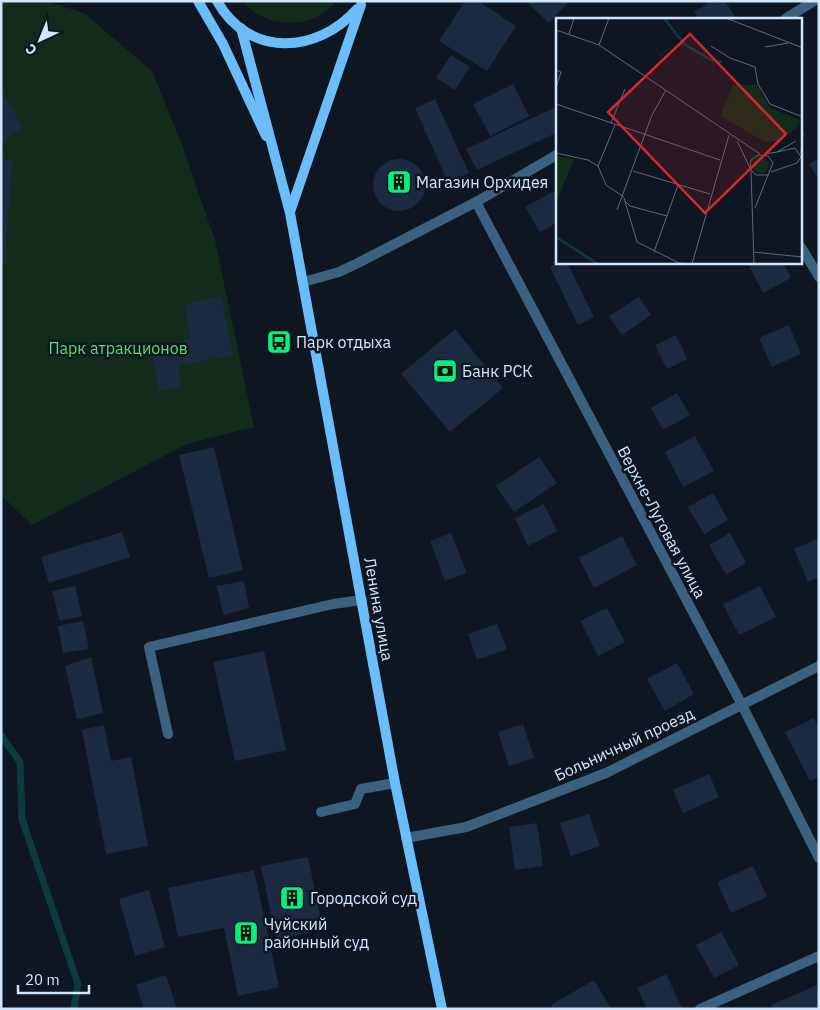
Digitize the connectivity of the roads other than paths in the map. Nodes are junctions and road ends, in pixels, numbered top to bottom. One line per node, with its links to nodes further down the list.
1 (198, 1): 10 (main road)
2 (209, 1): 6 (main road)
3 (217, 1): 6 (main road)
4 (814, 1): 7 (street)
5 (362, 3): 8 (main road); 12 (main road)
6 (230, 18): 8 (main road)
7 (787, 18)
8 (241, 28): 10 (main road)
9 (556, 155): 11 (street)
10 (277, 159): 12 (main road, Ленина улица)
11 (476, 202): 15 (street); 18 (street, Верхне-Луговая улица)
12 (290, 213): 15 (main road, Ленина улица)
13 (802, 249): 14 (street)
14 (819, 277)
15 (303, 282): 16 (main road, Ленина улица)
16 (362, 600): 19 (street); 20 (main road, Ленина улица)
17 (819, 666): 18 (street, Больничный проезд)
18 (742, 705): 22 (street, Больничный проезд); 23 (street, Верхне-Луговая улица)
19 (168, 734)
20 (395, 783): 21 (street); 22 (main road, Ленина улица)
21 (321, 812)
22 (406, 838): 25 (main road, Ленина улица)
23 (819, 858)
24 (819, 956): 26 (street)
25 (442, 1009)
26 (700, 1009)

